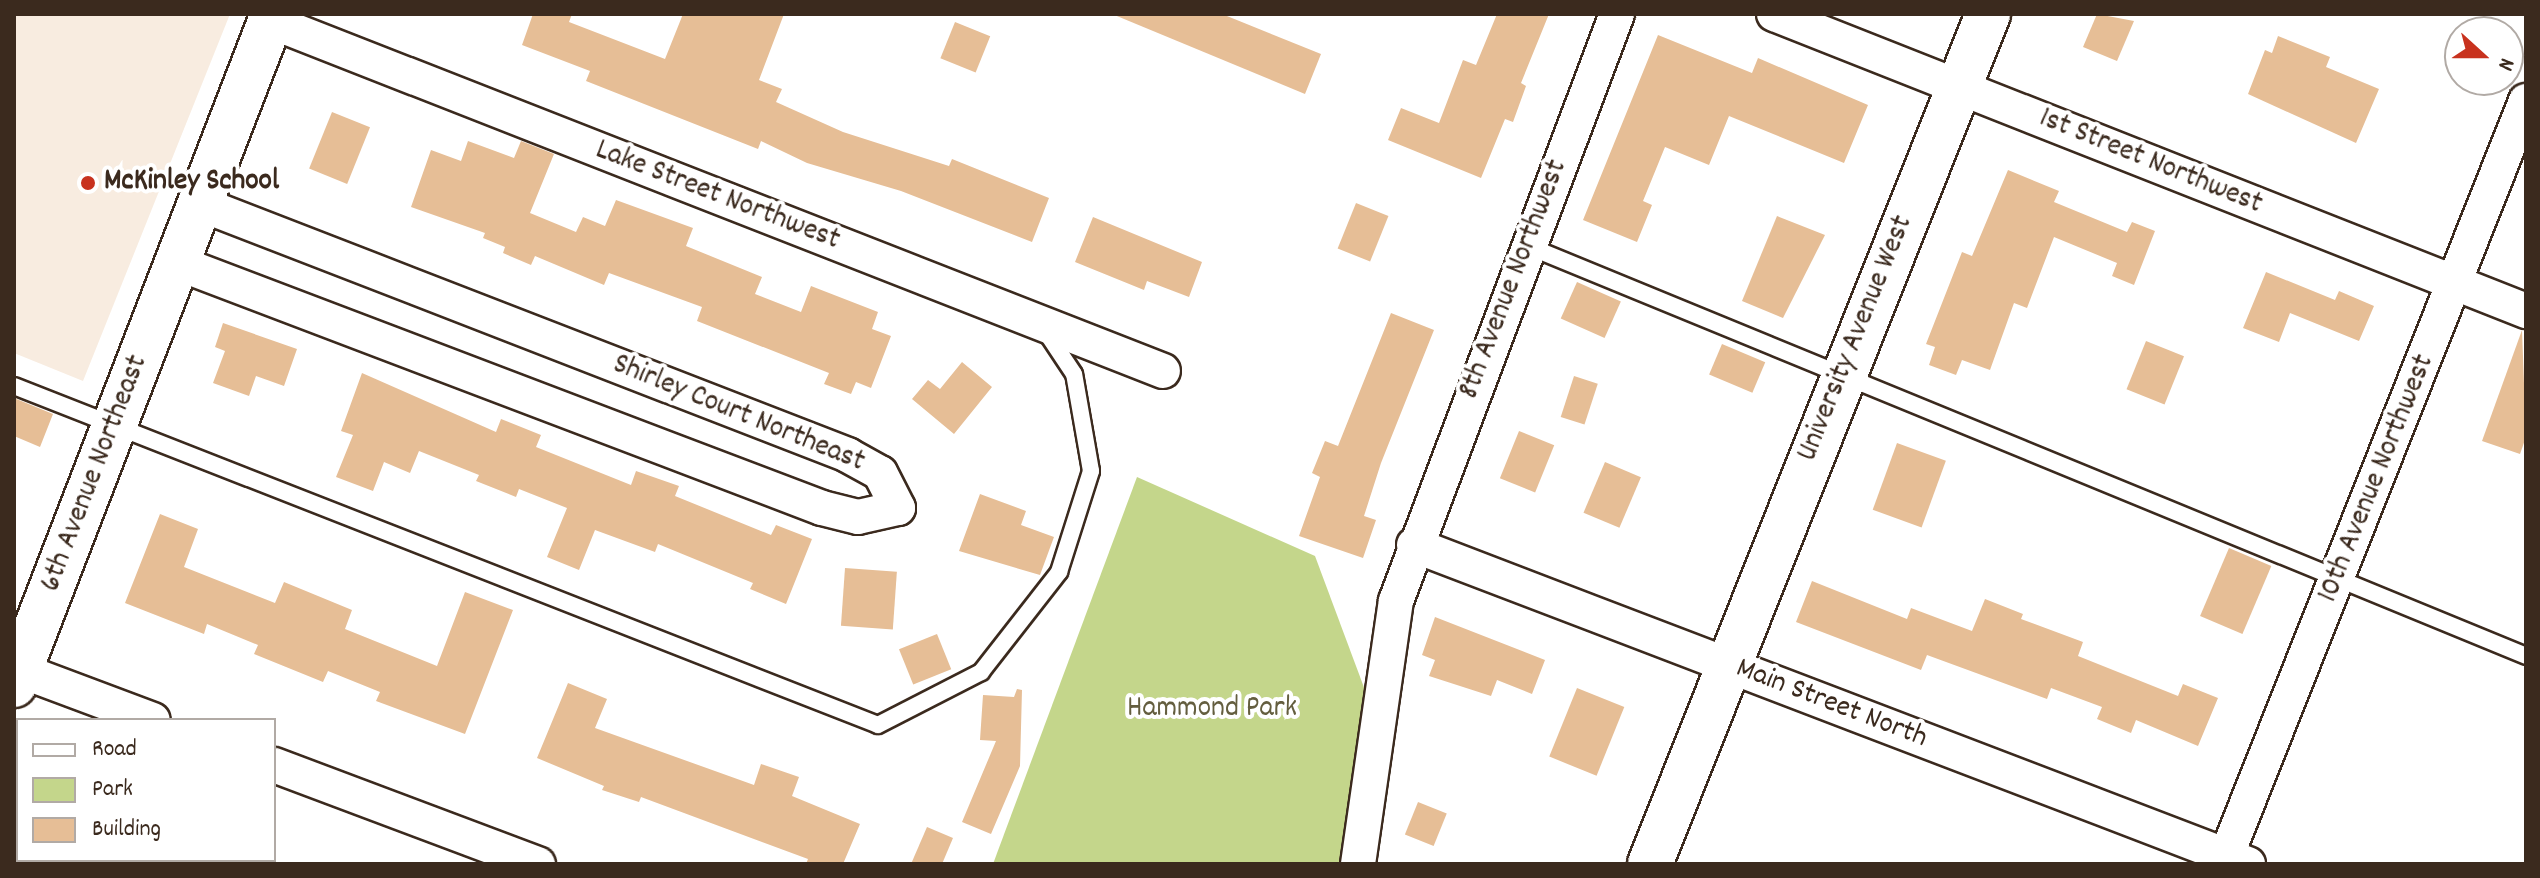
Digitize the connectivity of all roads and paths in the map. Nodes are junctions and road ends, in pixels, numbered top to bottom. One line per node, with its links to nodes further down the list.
1 (1617, 14): 8 (street, 8th Avenue Northwest)
2 (1774, 14): 5 (street, 1st Street Northwest)
3 (1988, 14): 5 (street, University Avenue West)
4 (272, 18): 7 (street, 6th Avenue Northeast); 12 (street, Lake Street Northwest)
5 (1959, 87): 10 (street, 1st Street Northwest); 14 (street, University Avenue West)
6 (2526, 101): 10 (street, 10th Avenue Northwest)
7 (201, 204): 9 (street, 6th Avenue Northeast); 9 (street, Shirley Court Northeast)
8 (1528, 246): 14 (lane); 17 (street, 8th Avenue Northwest)
9 (178, 263): 16 (street, 6th Avenue Northeast)
10 (2456, 283): 11 (street, 1st Street Northwest); 18 (street, 10th Avenue Northwest)
11 (2526, 311)
12 (1039, 322): 13 (street, Lake Street Northwest); 16 (lane)
13 (1163, 371)
14 (1843, 373): 18 (lane); 20 (street, University Avenue West)
15 (14, 386): 16 (lane)
16 (116, 426): 21 (street, 6th Avenue Northeast)
17 (1414, 545): 20 (street, Main Street North); 25 (street, 8th Avenue Northwest)
18 (2337, 581): 19 (lane); 24 (street, 10th Avenue Northwest)
19 (2526, 656)
20 (1728, 665): 24 (street, Main Street North); 27 (street, University Avenue West)
21 (16, 675): 22 (street)
22 (147, 718)
23 (276, 766): 26 (street)
24 (2232, 861)
25 (1365, 862)
26 (538, 864)
27 (1650, 864)

